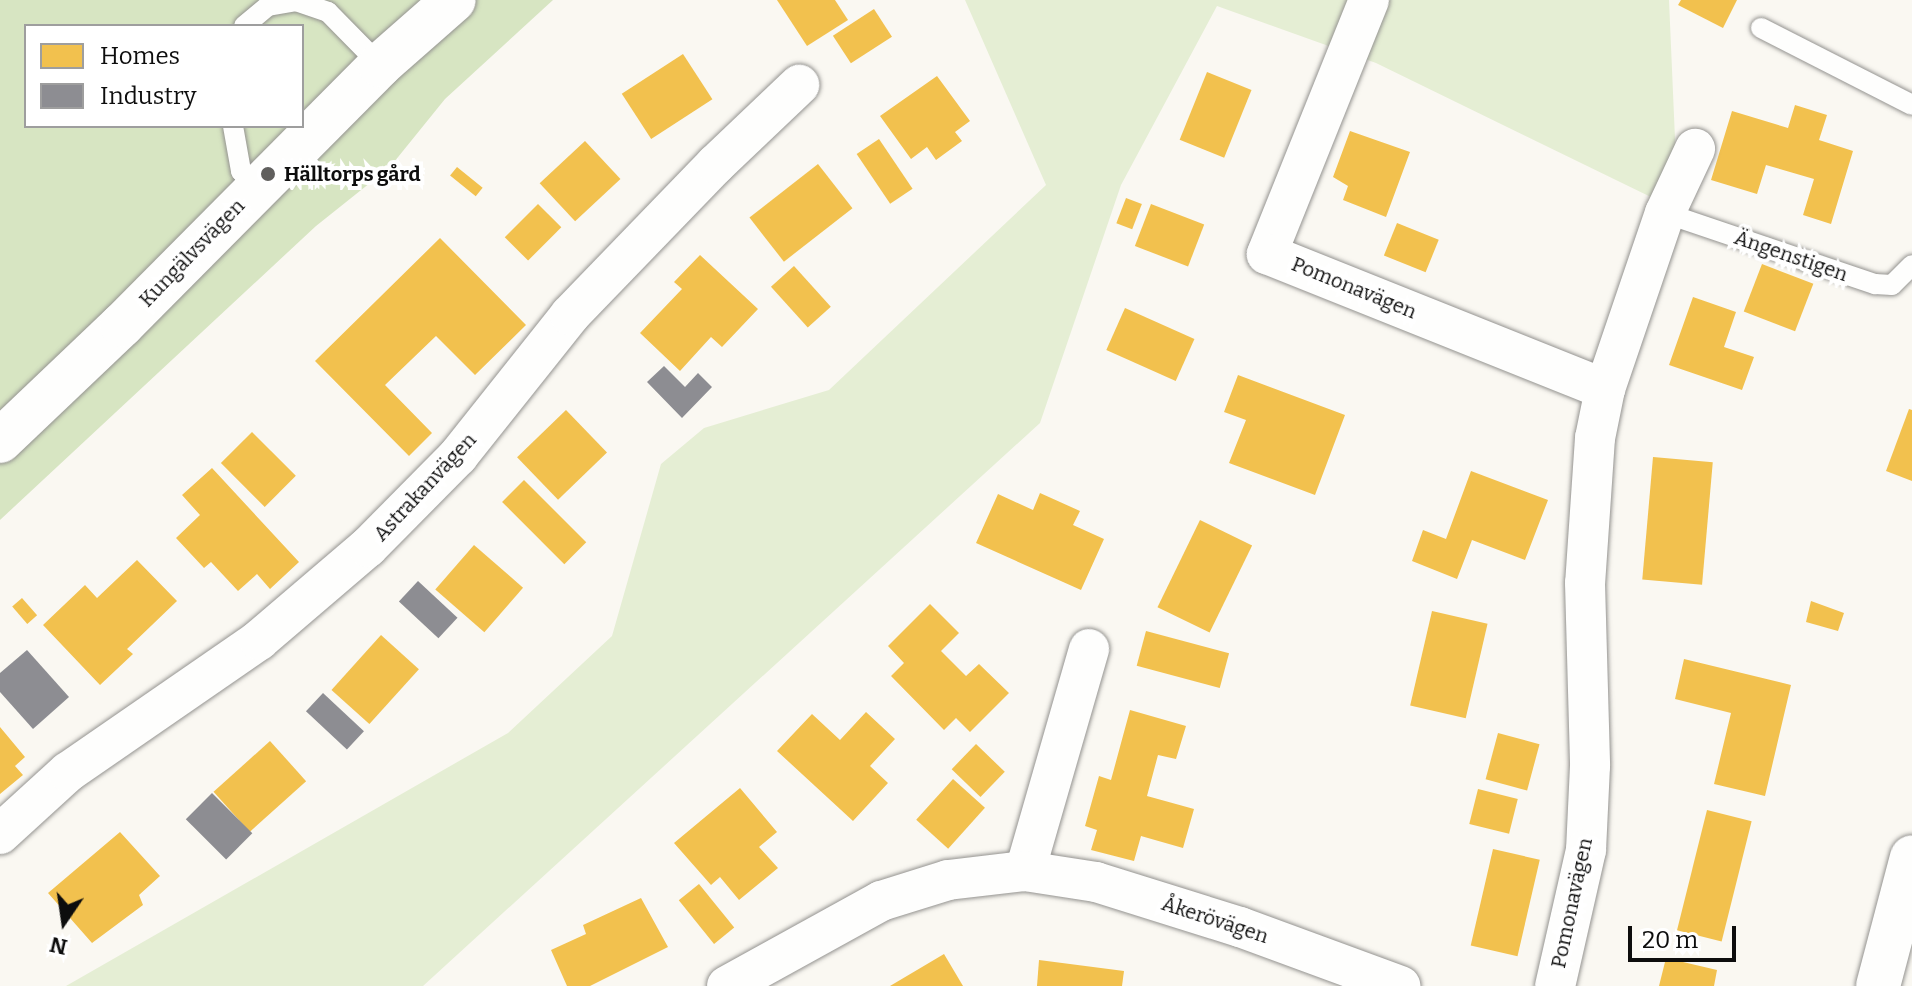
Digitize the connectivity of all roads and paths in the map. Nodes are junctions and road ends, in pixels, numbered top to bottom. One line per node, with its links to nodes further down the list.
1 (454, 0): 5 (street, Kungälvsvägen)
2 (1369, 0): 13 (street, Pomonavägen)
3 (246, 24): 5 (lane)
4 (1761, 28): 7 (lane)
5 (380, 65): 10 (street, Kungälvsvägen)
6 (799, 85): 16 (street, Astrakanvägen)
7 (1912, 105)
8 (233, 128): 10 (lane)
9 (1695, 149): 11 (street, Pomonavägen)
10 (255, 187): 14 (street, Kungälvsvägen)
11 (1665, 213): 12 (lane, Ängenstigen); 13 (street, Pomonavägen)
12 (1912, 265)
13 (1605, 389): 21 (street, Pomonavägen)
14 (0, 441)
15 (1089, 649): 18 (street)
16 (0, 834)
17 (1912, 857): 22 (street)
18 (1025, 871): 19 (street, Åkerövägen); 20 (street, Åkerövägen)
19 (727, 986)
20 (1400, 986)
21 (1555, 986)
22 (1878, 986)

